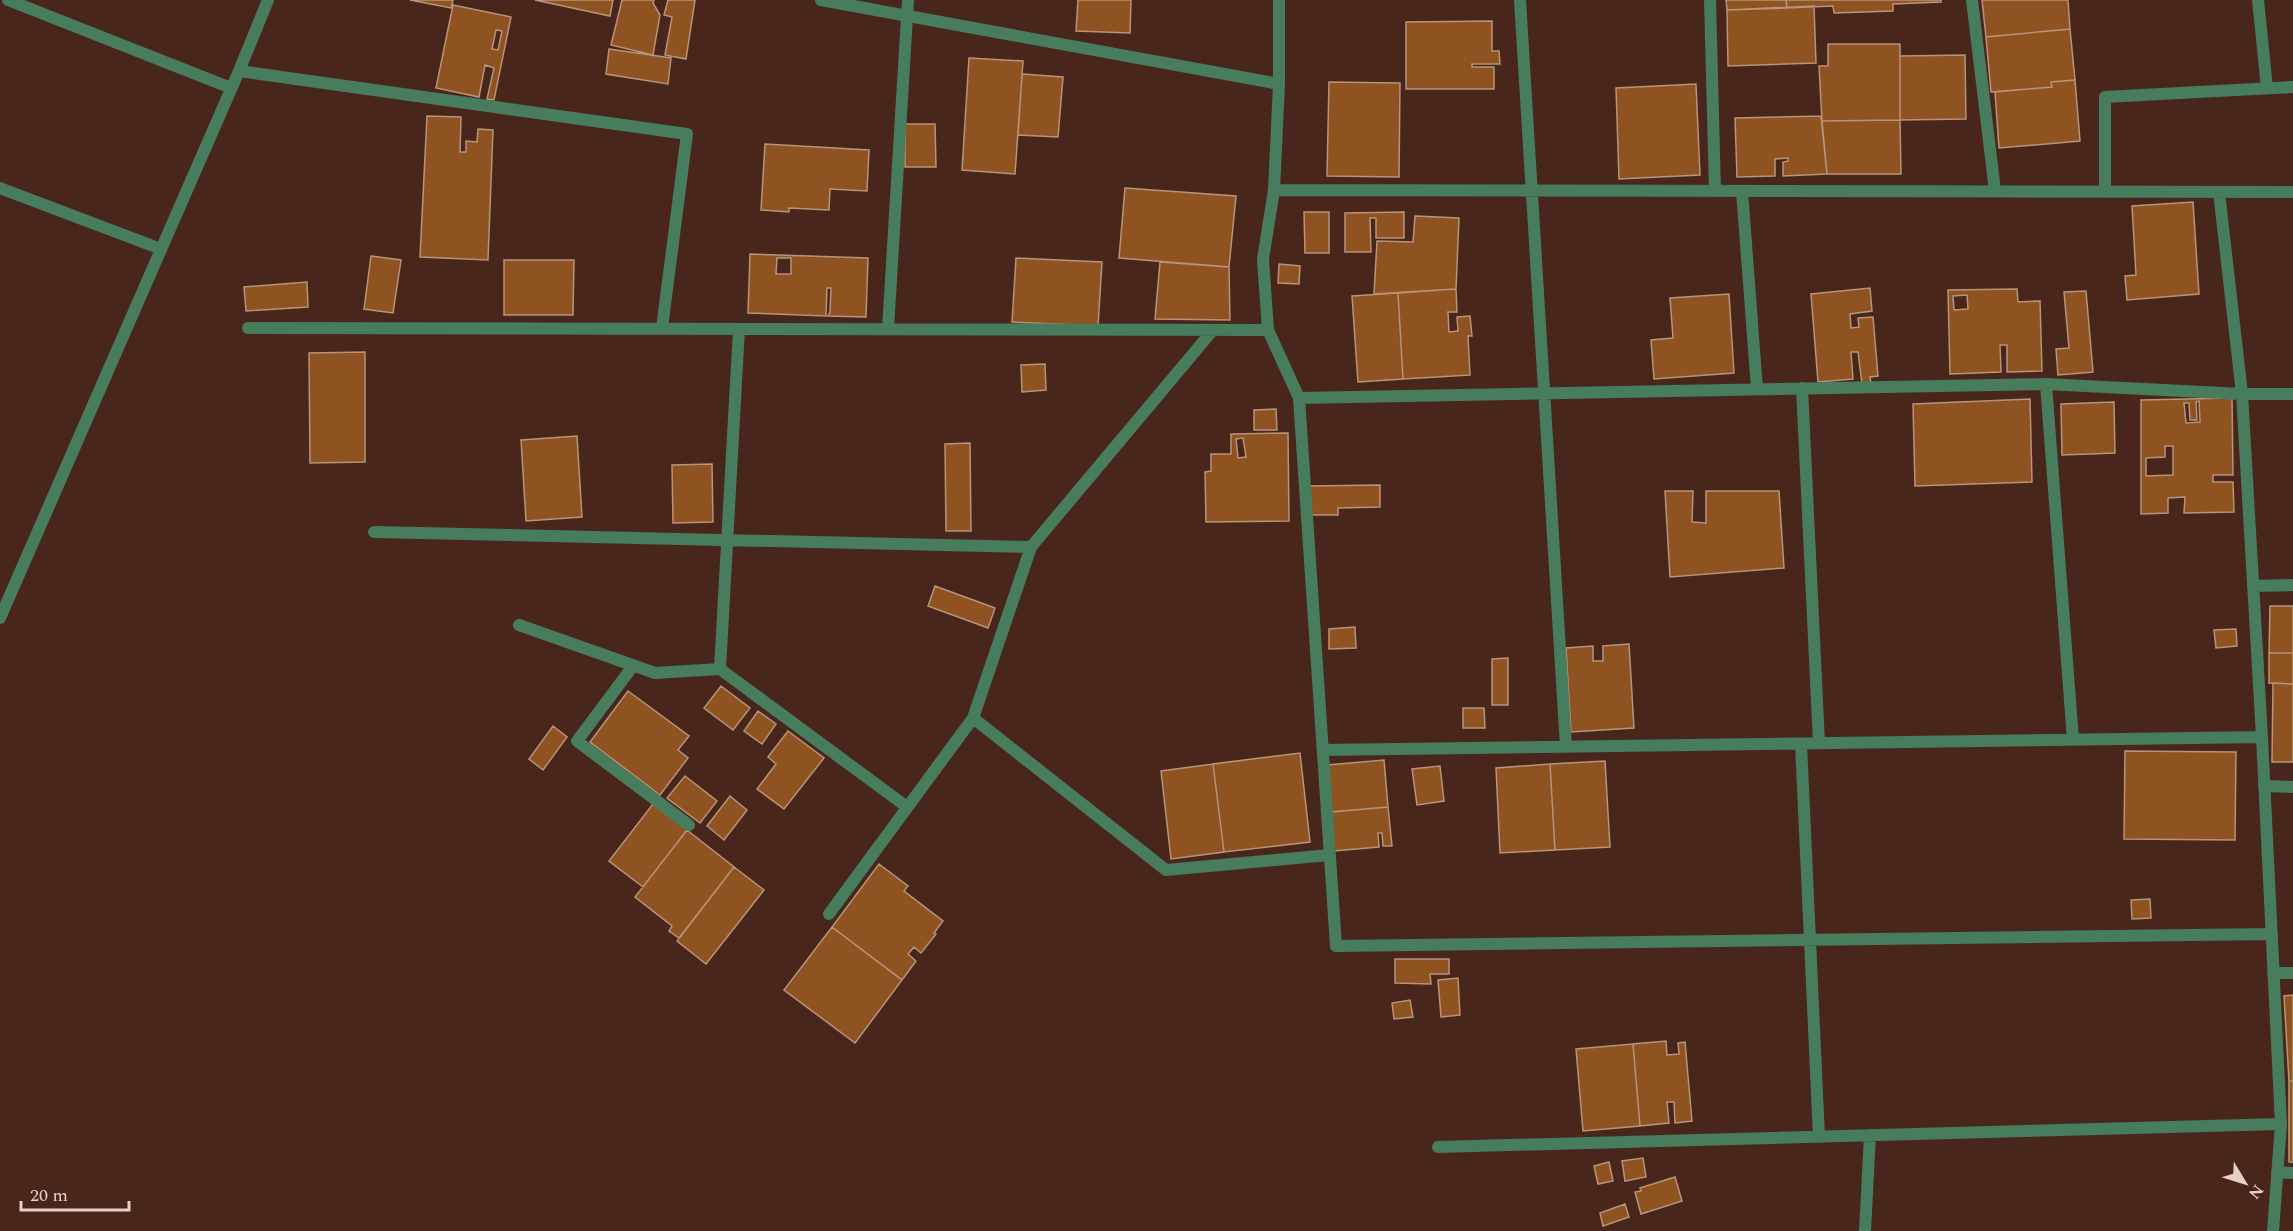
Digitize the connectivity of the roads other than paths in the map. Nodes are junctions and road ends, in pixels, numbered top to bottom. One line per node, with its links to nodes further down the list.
1 (8, 0): 14 (street)
2 (268, 0): 11 (street)
3 (821, 0): 10 (street)
4 (908, 0): 10 (street)
5 (1279, 0): 12 (street)
6 (1520, 0): 18 (street)
7 (1710, 0): 19 (street)
8 (1972, 0): 21 (street)
9 (2259, 0): 15 (street)
10 (907, 16): 12 (street); 29 (street)
11 (239, 70): 14 (street); 27 (street)
12 (1279, 84): 17 (street)
13 (2293, 87): 15 (street)
14 (231, 88): 25 (street)
15 (2267, 88): 22 (street)
16 (0, 188): 25 (street)
17 (1274, 190): 18 (street); 31 (street)
18 (1532, 190): 19 (street); 35 (street)
19 (1715, 191): 20 (street)
20 (1742, 191): 21 (street); 34 (street)
21 (1995, 191): 22 (street)
22 (2104, 192): 23 (street)
23 (2219, 192): 24 (street); 36 (street)
24 (2293, 192)
25 (161, 249): 44 (street)
26 (248, 328): 27 (street)
27 (662, 328): 28 (street)
28 (739, 329): 29 (street); 40 (street)
29 (888, 329): 30 (street)
30 (1213, 330): 31 (street); 41 (street)
31 (1268, 330): 38 (street)
32 (2046, 384): 33 (street); 36 (street); 50 (street)
33 (1802, 388): 34 (street); 52 (street)
34 (1757, 390): 35 (street)
35 (1545, 393): 38 (street); 53 (street)
36 (2242, 394): 37 (street); 43 (street)
37 (2293, 394)
38 (1299, 398): 54 (street)
39 (374, 532): 40 (street)
40 (727, 540): 41 (street); 47 (street)
41 (1031, 547): 48 (street)
42 (2293, 585): 43 (street)
43 (2253, 586): 49 (street)
44 (0, 618)
45 (519, 625): 46 (street)
46 (633, 666): 47 (street); 58 (street)
47 (720, 669): 57 (street)
48 (973, 718): 57 (street); 59 (street)
49 (2262, 737): 50 (street); 55 (street)
50 (2073, 740): 52 (street)
51 (1801, 744): 52 (street); 53 (street); 62 (street)
52 (1819, 744)
53 (1566, 747): 54 (street)
54 (1323, 750): 59 (street)
55 (2264, 786): 56 (street); 61 (street)
56 (2293, 787)
57 (907, 807): 60 (street)
58 (689, 825)
59 (1329, 855): 62 (street)
60 (829, 914)
61 (2272, 934): 62 (street); 63 (street)
62 (1810, 940): 67 (street)
63 (2273, 973): 64 (street); 65 (street)
64 (2293, 973)
65 (2281, 1124): 66 (street); 69 (street)
66 (1870, 1136): 67 (street); 71 (street)
67 (1819, 1137): 68 (street)
68 (1438, 1147)
69 (2277, 1172): 70 (street); 72 (street)
70 (2293, 1173)
71 (1865, 1231)
72 (2273, 1231)

